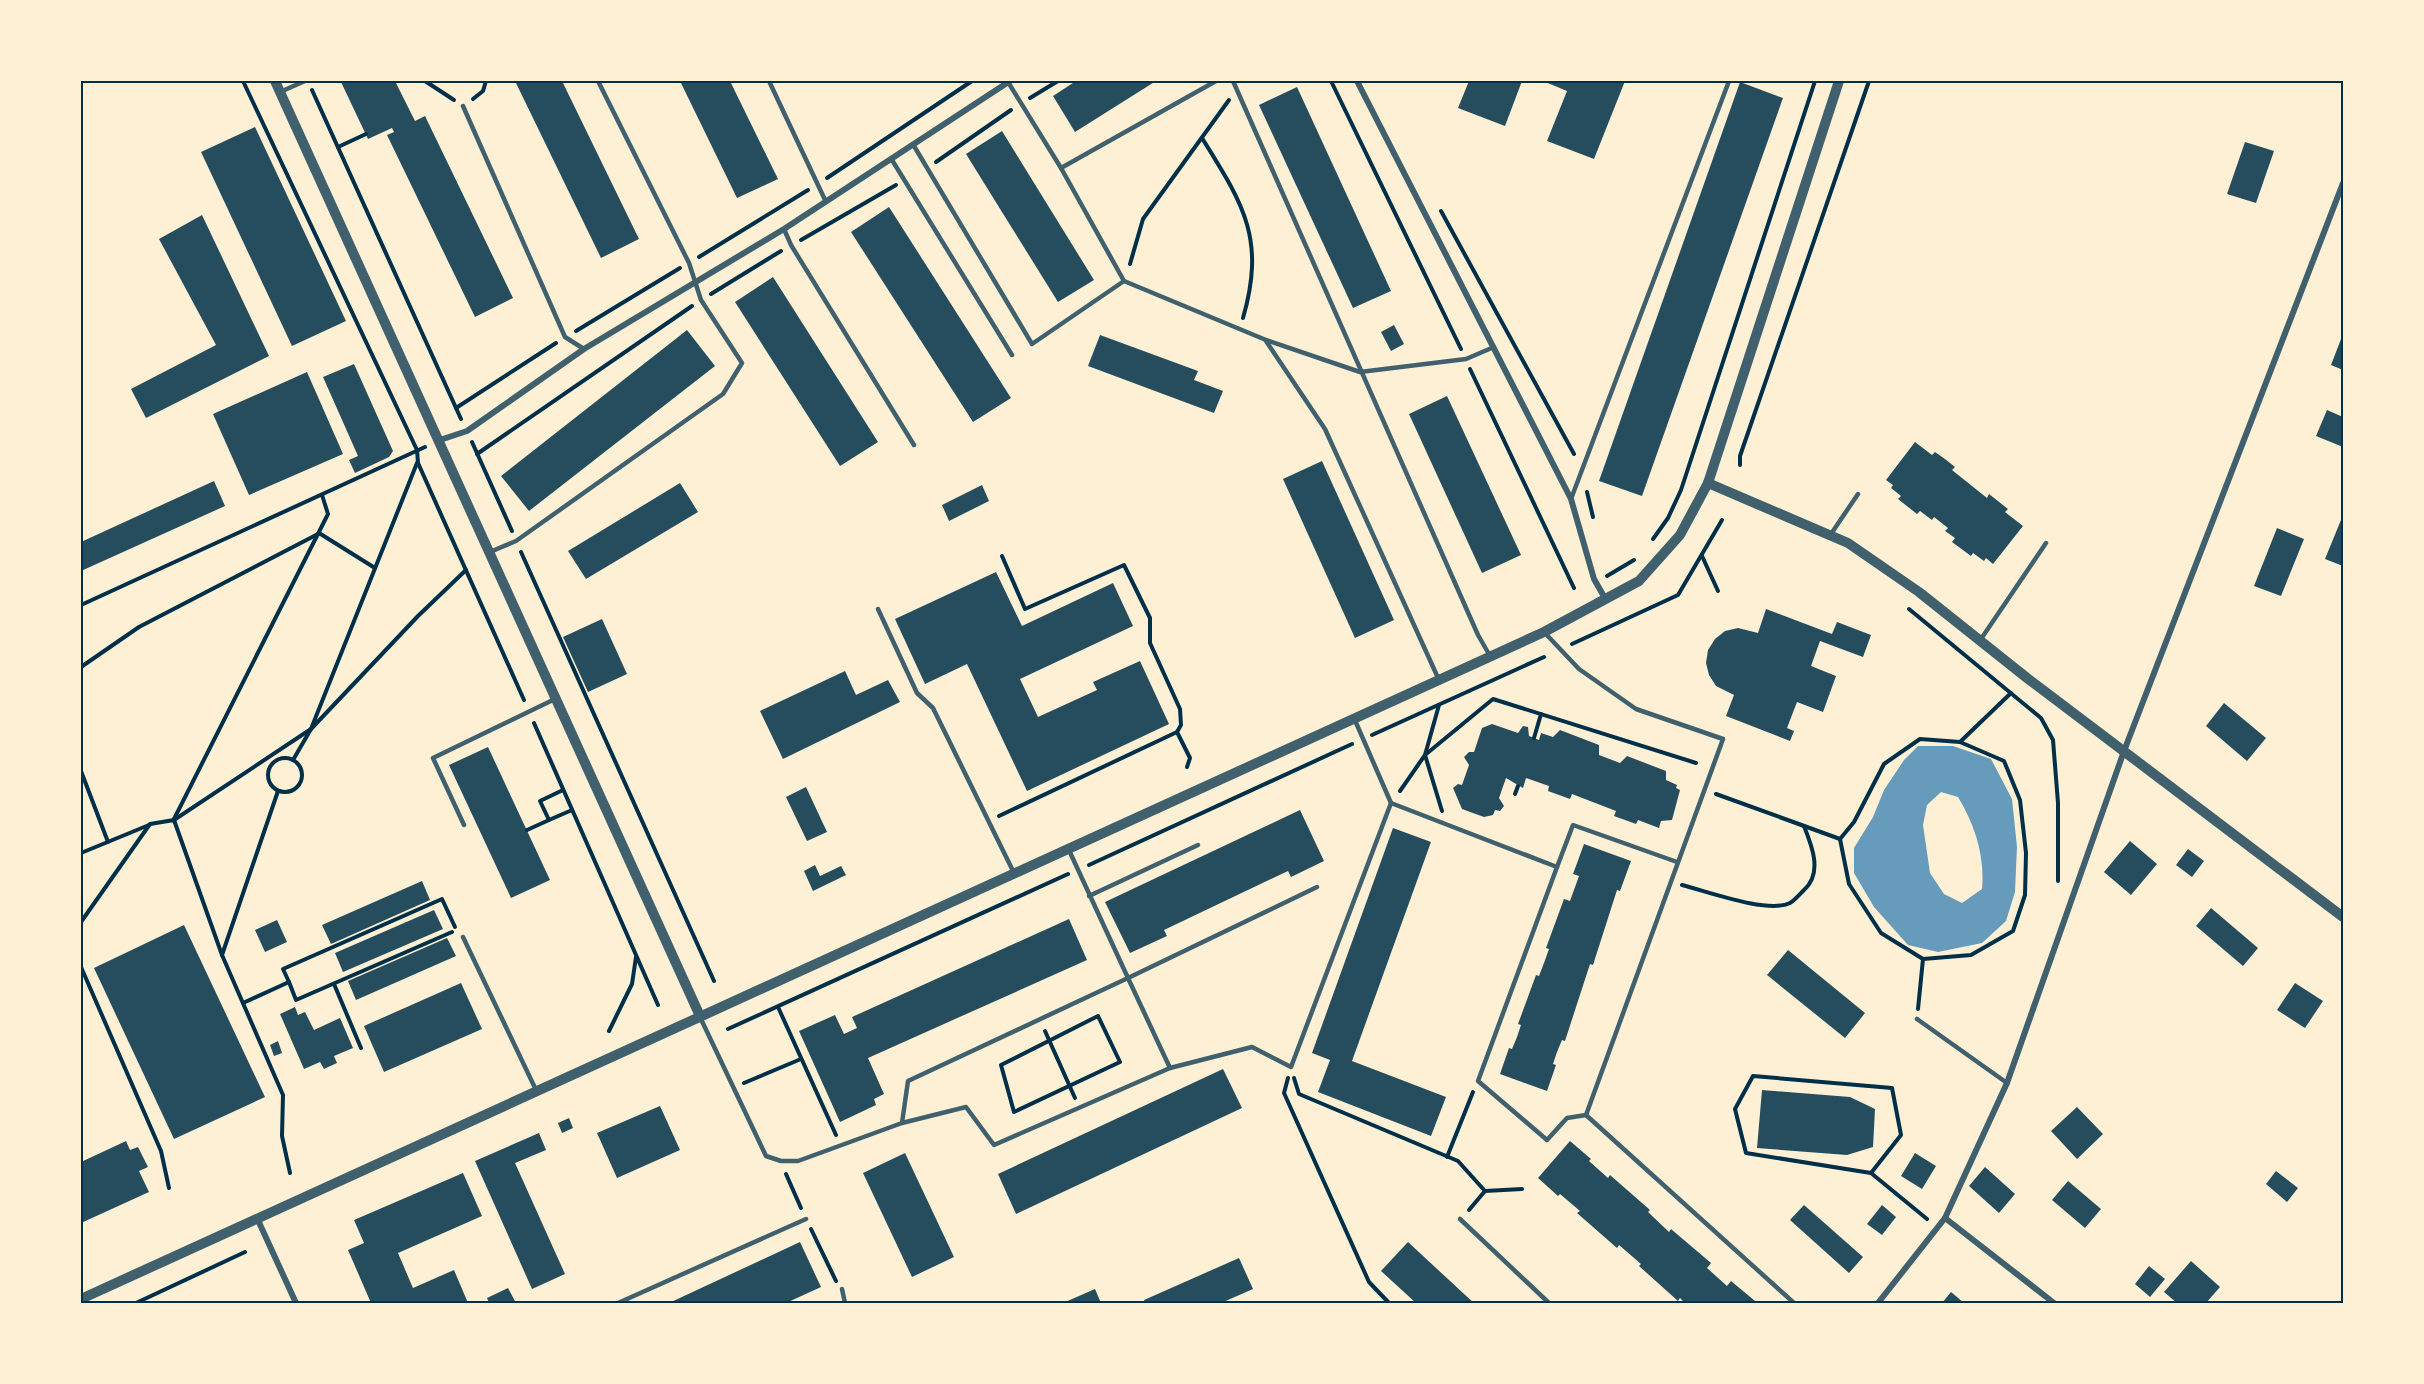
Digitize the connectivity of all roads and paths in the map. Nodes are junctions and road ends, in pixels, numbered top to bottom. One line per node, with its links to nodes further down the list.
1 (243, 81): 50 (path)
2 (275, 81): 18 (street)
3 (305, 81): 18 (lane)
4 (598, 81): 35 (lane)
5 (769, 81): 30 (lane)
6 (972, 81): 30 (path)
7 (1058, 81): 19 (path)
8 (1216, 81): 27 (lane)
9 (1233, 81): 17 (lane)
10 (1331, 81): 45 (path)
11 (1357, 81): 42 (street)
12 (1729, 81): 54 (lane)
13 (1815, 81): 63 (path)
14 (1839, 81): 55 (street)
15 (1869, 81): 53 (path)
16 (1009, 82): 19 (lane); 23 (street)
17 (1237, 89): 22 (path); 46 (lane)
18 (280, 92): 48 (street)
19 (1022, 102): 26 (path); 27 (lane)
20 (463, 106): 40 (lane)
21 (366, 134): 24 (path)
22 (1202, 138): 37 (path); 39 (path)
23 (914, 146): 25 (street); 26 (lane)
24 (338, 147)
25 (892, 160): 28 (lane); 31 (street)
26 (927, 168): 37 (lane)
27 (1061, 168): 37 (lane)
28 (905, 180): 34 (path); 44 (lane)
29 (2343, 183): 96 (street)
30 (817, 185): 31 (lane); 35 (path)
31 (826, 202): 33 (street)
32 (1441, 210): 54 (path)
33 (784, 229): 34 (lane); 36 (street)
34 (791, 245): 38 (path); 49 (lane)
35 (689, 263): 36 (lane); 40 (path)
36 (695, 281): 38 (lane); 43 (street)
37 (1124, 281): 39 (lane)
38 (701, 300): 51 (path); 65 (lane)
39 (1240, 329): 41 (lane)
40 (565, 337): 43 (lane); 47 (path)
41 (1266, 340): 46 (lane); 85 (lane)
42 (1494, 346): 45 (lane); 58 (street)
43 (584, 349): 48 (street)
44 (1012, 355)
45 (1466, 359): 46 (lane); 72 (path)
46 (1360, 372): 81 (lane)
47 (456, 408)
48 (437, 442): 50 (path); 65 (street)
49 (914, 444)
50 (417, 450): 52 (path); 57 (path)
51 (477, 454)
52 (418, 463): 70 (path); 71 (path)
53 (1740, 465)
54 (1583, 470): 58 (lane); 60 (path)
55 (1708, 483): 62 (street); 74 (street)
56 (1858, 494): 62 (lane)
57 (322, 495): 61 (path); 75 (path)
58 (1571, 499): 74 (street)
59 (1722, 520): 66 (path)
60 (1594, 524)
61 (319, 533): 70 (path); 83 (path); 111 (path)
62 (1830, 536): 79 (street)
63 (1650, 542)
64 (2046, 543): 79 (lane)
65 (490, 552): 86 (street)
66 (1701, 555): 73 (path); 80 (path)
67 (1002, 556): 92 (path)
68 (1639, 557): 69 (path)
69 (1603, 567)
70 (375, 568): 91 (path)
71 (467, 570): 88 (path); 91 (path)
72 (1574, 588)
73 (1718, 591)
74 (1606, 600): 78 (street)
75 (81, 605)
76 (878, 609): 113 (lane)
77 (1909, 609): 127 (path)
78 (1544, 632): 81 (street); 104 (lane)
79 (1981, 639): 84 (street)
80 (1572, 644)
81 (1490, 656): 85 (street)
82 (1544, 657): 87 (path)
83 (81, 667)
84 (2027, 678): 95 (path); 96 (street)
85 (1439, 680): 90 (street)
86 (555, 699): 88 (lane); 144 (street)
87 (1439, 705): 94 (path); 97 (path)
88 (529, 711): 103 (path); 115 (lane)
89 (1541, 714): 93 (path); 97 (path); 99 (path)
90 (1353, 718): 94 (lane); 121 (street)
91 (310, 729): 98 (path); 111 (path)
92 (1177, 732): 100 (path); 113 (path)
93 (1534, 738)
94 (1363, 740): 108 (lane); 125 (path)
95 (1960, 742): 118 (path); 136 (path)
96 (2124, 751): 131 (street); 155 (street)
97 (1425, 755): 106 (path); 110 (path)
98 (293, 760): 105 (path); 105 (path)
99 (1696, 763)
100 (1188, 767)
101 (81, 771): 119 (path)
102 (1518, 786): 107 (path)
103 (563, 790): 109 (path); 112 (path)
104 (1704, 790): 116 (path); 123 (lane)
105 (278, 791): 134 (path)
106 (1398, 794)
107 (1515, 794)
108 (1391, 803): 124 (lane); 152 (lane)
109 (572, 810): 112 (path); 135 (path)
110 (1443, 811)
111 (174, 820): 114 (path); 134 (path)
112 (549, 820): 117 (path)
113 (989, 821): 126 (lane)
114 (150, 824): 119 (path); 132 (path)
115 (464, 825)
116 (1804, 826): 118 (path); 128 (path)
117 (527, 830)
118 (1840, 839): 136 (path)
119 (108, 842): 122 (path)
120 (1198, 845): 130 (lane)
121 (1068, 848): 125 (lane); 126 (street)
122 (81, 853)
123 (1677, 862): 124 (lane); 128 (lane)
124 (1557, 867): 154 (lane)
125 (1077, 870): 130 (lane); 143 (path)
126 (1014, 873): 144 (street)
127 (2058, 881)
128 (1670, 882): 160 (lane)
129 (1317, 887): 138 (lane)
130 (1089, 896): 138 (lane)
131 (2343, 917)
132 (81, 922)
133 (463, 937): 158 (lane)
134 (222, 955): 141 (path)
135 (636, 957): 142 (path); 148 (path)
136 (1923, 959): 146 (path)
137 (81, 967): 167 (path)
138 (1128, 978): 145 (lane); 153 (lane)
139 (289, 982): 140 (path); 140 (path); 141 (path)
140 (334, 984): 150 (path)
141 (243, 1003): 165 (path)
142 (658, 1005)
143 (778, 1007): 147 (path); 151 (path)
144 (700, 1016): 157 (lane); 158 (street)
145 (1040, 1019): 149 (path); 161 (lane)
146 (1917, 1019): 155 (lane)
147 (728, 1029)
148 (609, 1031)
149 (1050, 1041): 156 (path); 156 (path); 156 (path)
150 (362, 1048)
151 (801, 1059): 157 (path); 162 (path)
152 (1291, 1067): 153 (lane); 163 (path); 182 (path)
153 (1170, 1068): 161 (lane)
154 (1478, 1080): 160 (lane); 163 (path)
155 (2007, 1083): 171 (street)
156 (1070, 1086): 159 (path)
157 (734, 1087): 164 (lane)
158 (536, 1090): 170 (street)
159 (1076, 1099)
160 (1586, 1115): 184 (lane)
161 (902, 1123): 162 (lane)
162 (841, 1145): 164 (lane)
163 (1447, 1157): 169 (path)
164 (780, 1161): 172 (path)
165 (290, 1173)
166 (1871, 1173): 166 (path); 174 (path)
167 (169, 1188)
168 (1522, 1189): 169 (path)
169 (1485, 1191): 173 (path)
170 (257, 1218): 177 (street); 179 (street)
171 (1945, 1218): 174 (street); 186 (street)
172 (806, 1219): 176 (path); 180 (lane)
173 (1460, 1219): 183 (lane)
174 (1937, 1228): 185 (street)
175 (245, 1252): 178 (path)
176 (842, 1289): 181 (lane)
177 (81, 1299)
178 (136, 1303)
179 (296, 1303)
180 (618, 1303)
181 (845, 1303)
182 (1389, 1303)
183 (1549, 1303)
184 (1794, 1303)
185 (1878, 1303)
186 (2054, 1303)

